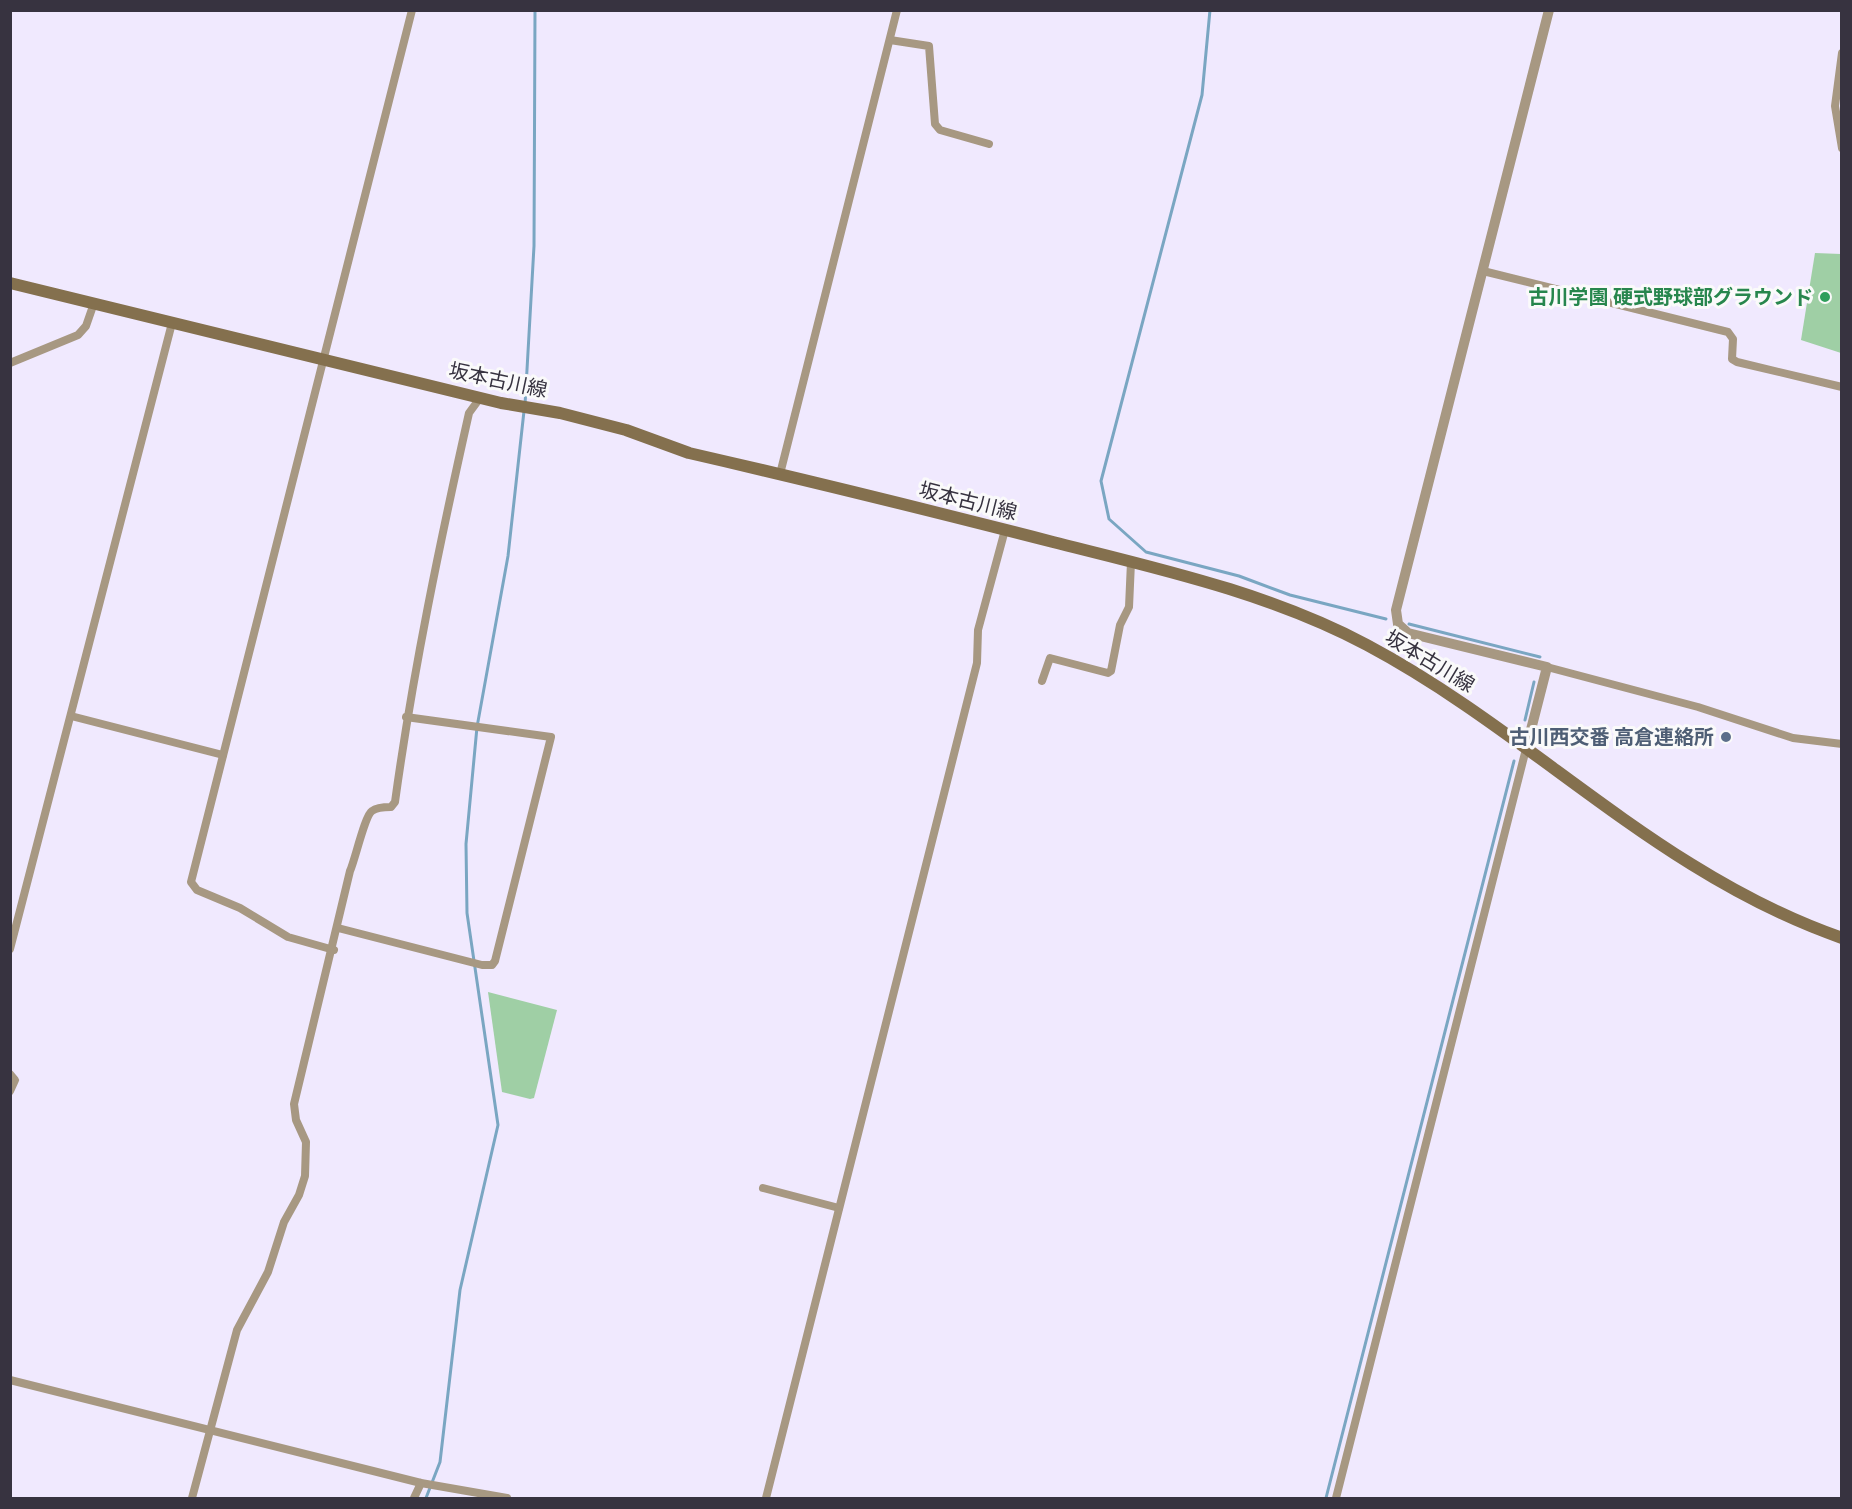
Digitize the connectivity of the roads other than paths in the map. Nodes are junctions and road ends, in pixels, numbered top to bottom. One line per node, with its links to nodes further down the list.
1 (411, 10): 12 (street)
2 (897, 10): 4 (street)
3 (1549, 10): 8 (street)
4 (890, 40): 6 (street); 16 (street)
5 (1842, 53): 7 (street)
6 (988, 144)
7 (1842, 148)
8 (1483, 271): 14 (street); 19 (street)
9 (10, 283): 10 (main road, 坂本古川線)
10 (94, 303): 11 (main road, 坂本古川線); 13 (street)
11 (172, 322): 12 (main road, 坂本古川線); 21 (street)
12 (323, 359): 15 (main road, 坂本古川線); 25 (street)
13 (10, 363)
14 (1842, 387)
15 (480, 398): 16 (main road, 坂本古川線); 22 (street)
16 (780, 474): 17 (main road, 坂本古川線)
17 (1005, 530): 18 (main road, 坂本古川線); 34 (street)
18 (1131, 562): 20 (street); 24 (main road, 坂本古川線)
19 (1547, 667): 23 (street); 24 (street)
20 (1042, 681)
21 (71, 716): 25 (street); 26 (street)
22 (406, 717): 27 (street); 27 (street)
23 (1842, 744)
24 (1526, 749): 28 (main road, 坂本古川線); 42 (street)
25 (223, 755): 30 (street)
26 (14, 920): 29 (street)
27 (338, 928): 30 (street)
28 (1842, 938)
29 (10, 949)
30 (334, 950): 36 (street)
31 (10, 1074): 32 (street)
32 (10, 1091)
33 (763, 1188): 34 (street)
34 (839, 1208): 41 (street)
35 (10, 1380): 36 (street)
36 (210, 1430): 37 (street); 38 (street)
37 (430, 1484): 39 (street); 40 (street)
38 (192, 1498)
39 (414, 1498)
40 (507, 1498)
41 (766, 1498)
42 (1336, 1498)

